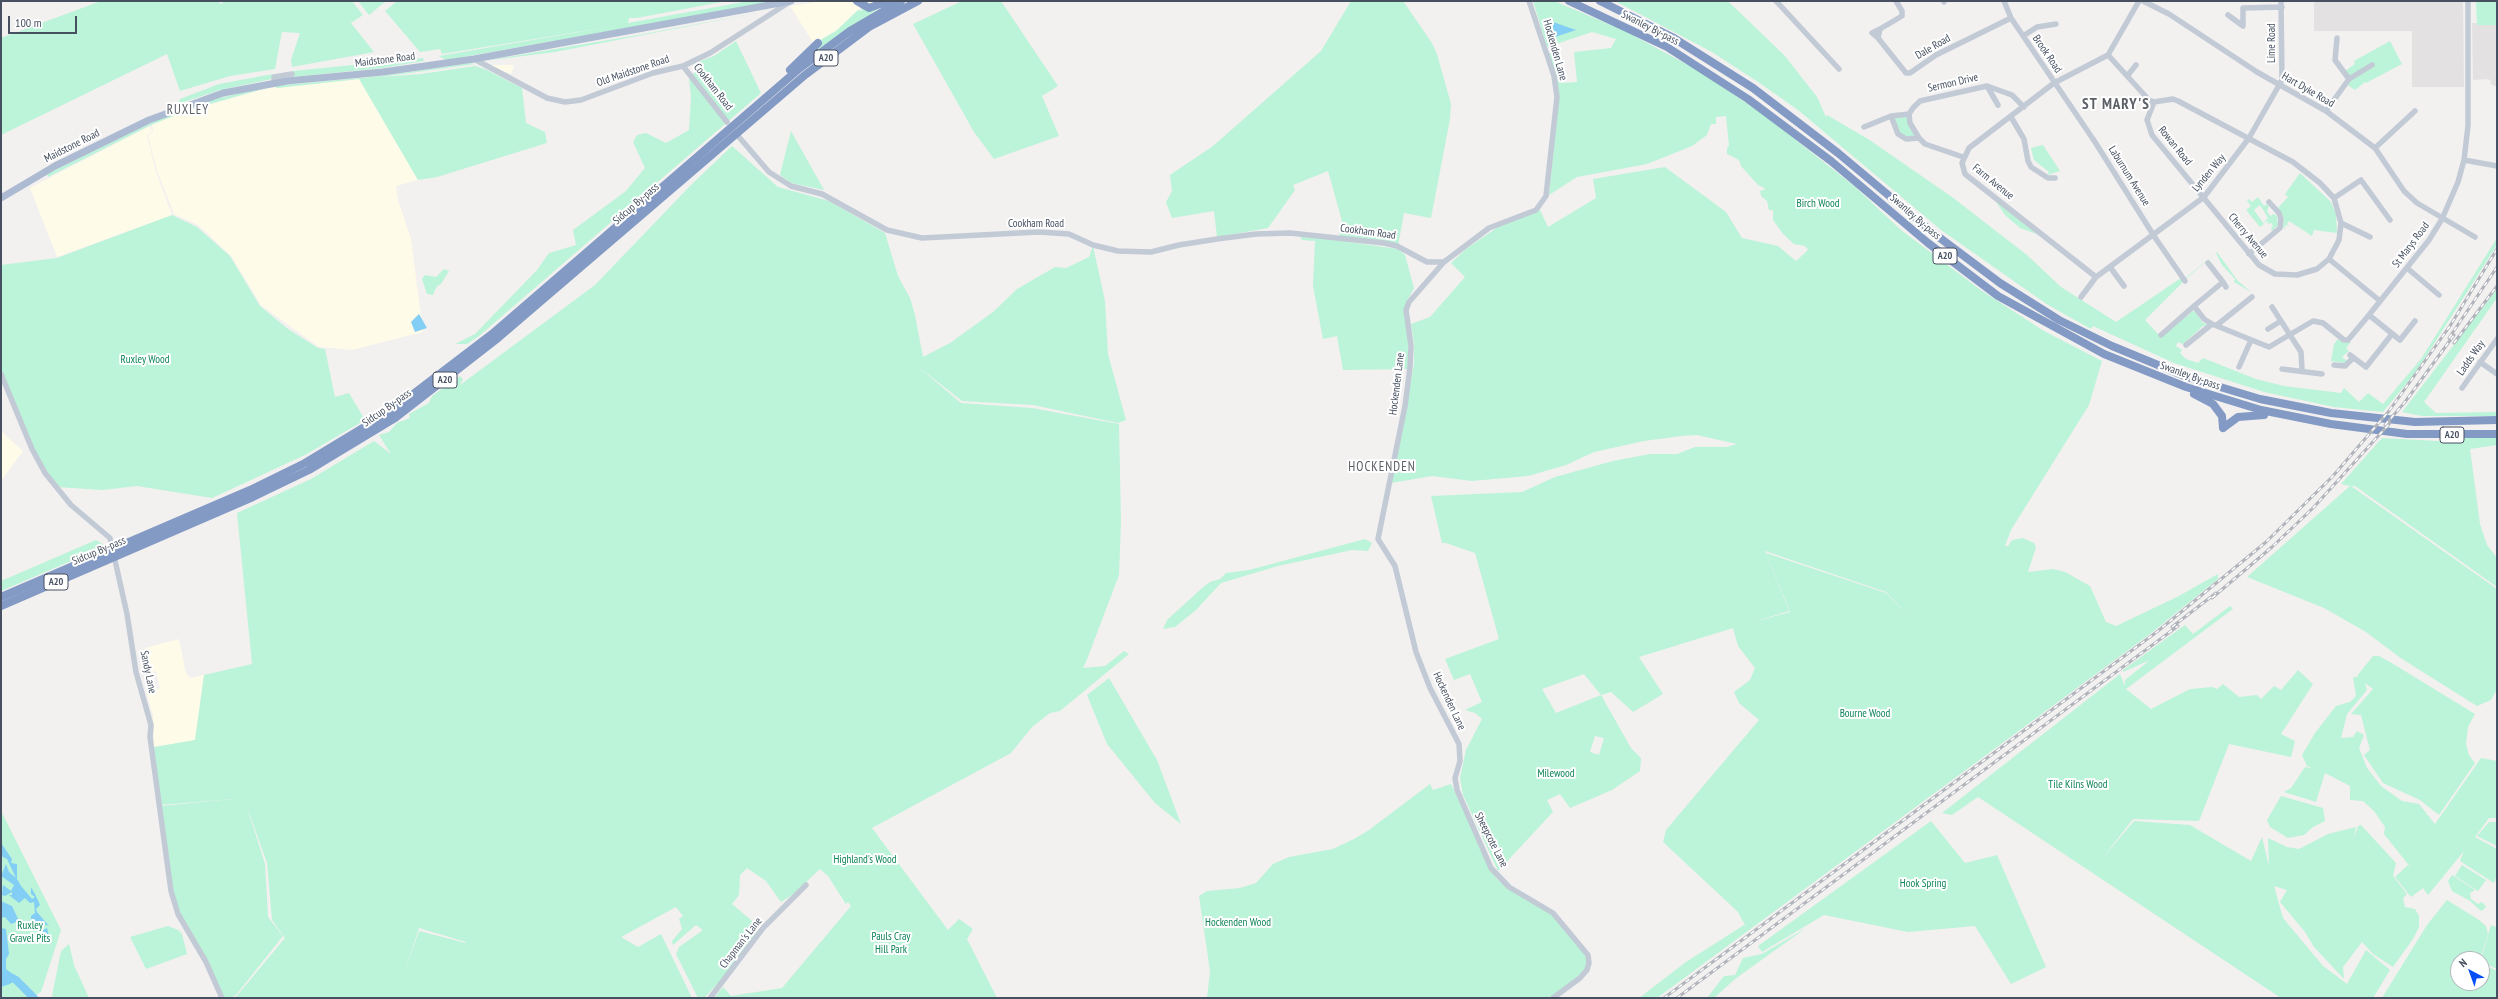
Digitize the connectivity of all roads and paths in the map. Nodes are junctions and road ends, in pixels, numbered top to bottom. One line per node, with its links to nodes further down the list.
1 (791, 1): 25 (main road, Maidstone Road); 28 (street, Old Maidstone Road)
2 (857, 1): 3 (highway)
3 (888, 1)
4 (901, 1): 40 (highway, A20)
5 (918, 1): 47 (highway, A20)
6 (1529, 1): 70 (street, Hockenden Lane)
7 (1569, 1): 99 (highway, Swanley By-pass / A20)
8 (1600, 1): 105 (highway, Swanley By-pass / A20)
9 (1776, 1): 29 (street)
10 (1896, 1): 19 (street, Dale Road)
11 (2004, 1): 17 (street, Brook Road)
12 (2138, 1): 24 (street)
13 (2143, 1): 35 (street, Hart Dyke Road)
14 (2468, 1): 54 (street, St Marys Road)
15 (2282, 4): 16 (street); 35 (street, Lime Road)
16 (2228, 15)
17 (2011, 18): 20 (street, Brook Road); 21 (street, Dale Road)
18 (2056, 24): 20 (street, Brook Road)
19 (1880, 29): 21 (street); 21 (street, Dale Road)
20 (2023, 36): 34 (street, Brook Road)
21 (1878, 38)
22 (2337, 38): 32 (street)
23 (818, 43): 40 (highway)
24 (2108, 55): 31 (street); 34 (street, Farm Avenue)
25 (474, 59): 28 (street, Old Maidstone Road); 33 (main road, Maidstone Road)
26 (2136, 65): 31 (street)
27 (2372, 65): 32 (street)
28 (683, 66): 46 (street, Cookham Road)
29 (1839, 69)
30 (292, 74): 33 (street)
31 (2128, 75): 37 (street)
32 (2349, 80): 41 (street)
33 (274, 83): 58 (main road, Maidstone Road)
34 (2054, 83): 39 (street, Farm Avenue); 64 (street, Laburnum Avenue)
35 (2280, 85): 41 (street, Hart Dyke Road); 51 (street, Lynden Way)
36 (1986, 86): 38 (street, Sermon Drive); 39 (street, Sermon Drive); 43 (street, Sermon Drive)
37 (2154, 102): 51 (street); 57 (street, Rowan Road)
38 (1998, 105)
39 (2024, 107): 45 (street, Farm Avenue)
40 (750, 110): 47 (highway, A20)
41 (2326, 111): 52 (street, Hart Dyke Road)
42 (2415, 111): 52 (street)
43 (1909, 114): 44 (street); 50 (street)
44 (1891, 116): 48 (street); 50 (street)
45 (2011, 117): 53 (street, Farm Avenue); 56 (street)
46 (727, 122)
47 (740, 124): 108 (highway, Sidcup By-pass / A20)
48 (1864, 127)
49 (739, 137): 69 (street, Cookham Road)
50 (1919, 138): 53 (street)
51 (2249, 138): 57 (street, Lynden Way); 59 (street)
52 (2375, 148): 61 (street, Hart Dyke Road)
53 (1963, 157): 75 (street, Farm Avenue)
54 (2464, 160): 55 (street); 61 (street, St Marys Road)
55 (2497, 166)
56 (2055, 178)
57 (2204, 197): 64 (street, Lynden Way); 67 (street, Cherry Avenue)
58 (1, 198)
59 (2334, 198): 62 (street); 63 (street, Cherry Avenue)
60 (2269, 202): 67 (street)
61 (2442, 219): 66 (street, Hart Dyke Road); 73 (street, St Marys Road)
62 (2390, 220)
63 (2341, 223): 65 (street); 68 (street, Cherry Avenue)
64 (2154, 236): 72 (street, Lynden Way); 76 (street, Laburnum Avenue)
65 (2370, 237)
66 (2475, 237)
67 (2249, 254): 68 (street, Cherry Avenue)
68 (2329, 259): 81 (street)
69 (1427, 262): 70 (street, Cookham Road); 74 (street)
70 (1444, 262): 74 (street, Hockenden Lane)
71 (2208, 263): 82 (street)
72 (2110, 267): 75 (street, Lynden Way); 77 (street)
73 (2407, 268): 78 (street); 81 (street, St Marys Road)
74 (1433, 273): 111 (street, Hockenden Lane)
75 (2096, 277): 79 (street, Lynden Way)
76 (2186, 281)
77 (2124, 286)
78 (2439, 295)
79 (2080, 297)
80 (2252, 297): 87 (street)
81 (2380, 301): 84 (street, St Marys Road)
82 (2194, 306): 87 (street, St Marys Road); 90 (street)
83 (2272, 307): 85 (street)
84 (2369, 315): 89 (street); 91 (street, St Marys Road)
85 (2281, 321): 88 (street); 91 (street)
86 (2416, 321): 89 (street)
87 (2215, 325): 93 (street, St Marys Road); 94 (street)
88 (2268, 330)
89 (2392, 334): 96 (street)
90 (2161, 335)
91 (2290, 335): 93 (street, St Marys Road); 100 (street)
92 (2497, 339): 95 (street, Ladds Way)
93 (2251, 340): 97 (street)
94 (2186, 345)
95 (2480, 362): 103 (street); 104 (street, Ladds Way)
96 (2334, 365)
97 (2239, 367)
98 (2282, 368): 100 (street)
99 (2144, 370): 106 (highway, Swanley By-pass / A20); 106 (highway)
100 (2302, 370): 102 (street)
101 (1, 374): 113 (street, Sandy Lane)
102 (2322, 374)
103 (2497, 374)
104 (2462, 388)
105 (2497, 420)
106 (2358, 428): 107 (highway, A20)
107 (2497, 434)
108 (113, 553): 109 (highway, Sidcup By-pass / A20); 110 (highway, Sidcup By-pass / A20)
109 (1, 597)
110 (1, 606)
111 (1456, 778): 115 (street, Sheepcote Lane)
112 (806, 885): 114 (street, Chapman's Lane)
113 (222, 998)
114 (710, 998)
115 (1553, 998)

